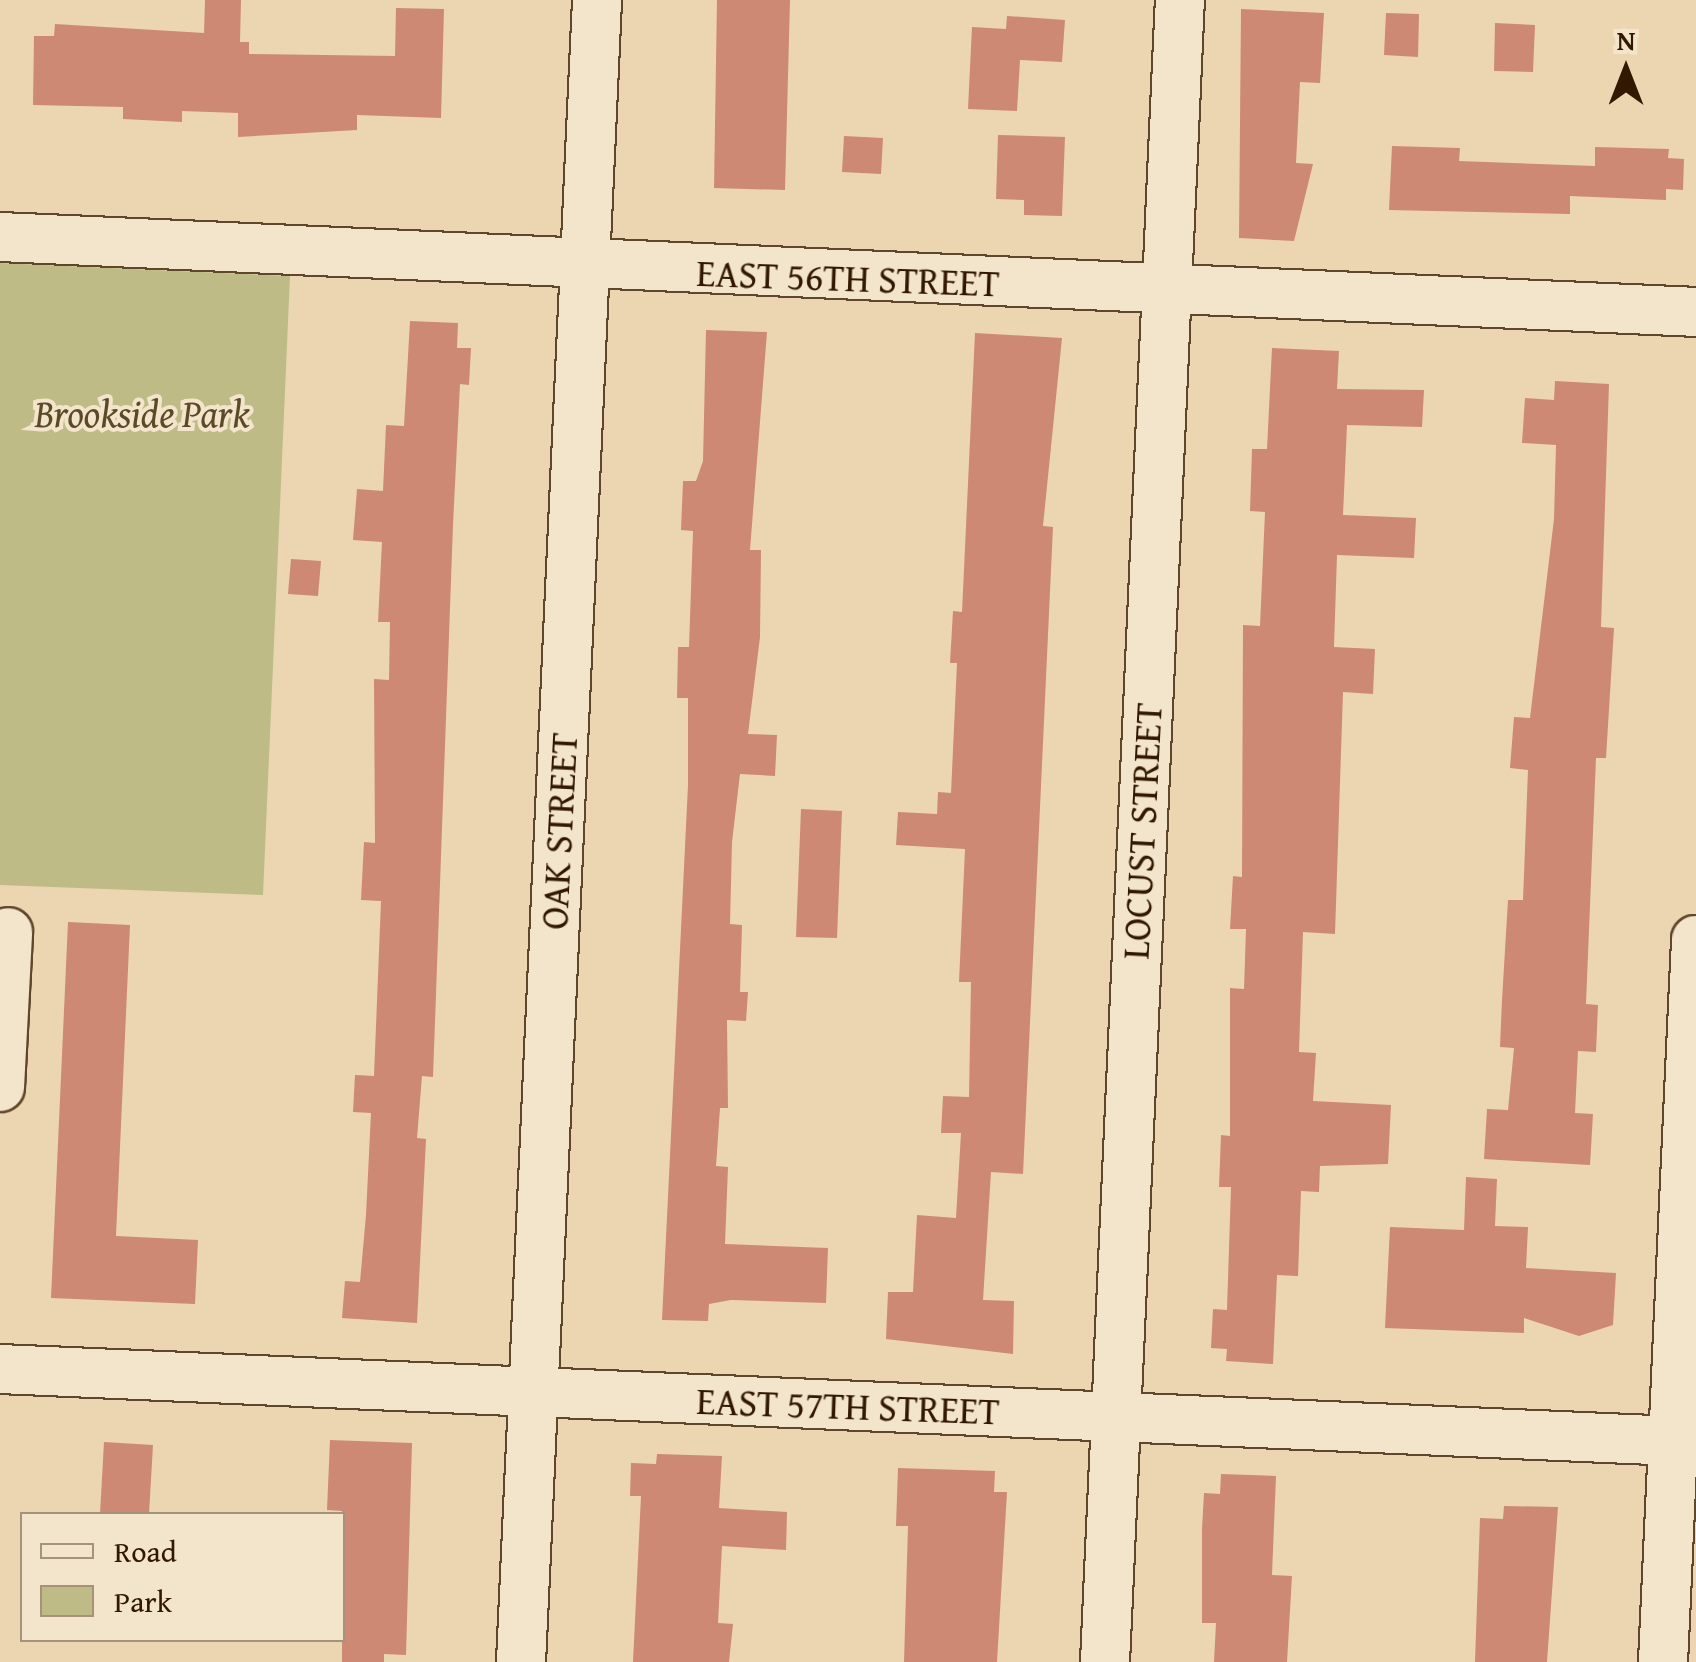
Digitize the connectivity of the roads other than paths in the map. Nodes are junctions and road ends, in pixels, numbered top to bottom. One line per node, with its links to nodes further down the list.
1 (597, 0): 4 (street, OAK STREET)
2 (1180, 0): 5 (street, LOCUST STREET)
3 (0, 237): 4 (street, EAST 56TH STREET)
4 (585, 268): 5 (street, EAST 56TH STREET); 11 (street, OAK STREET)
5 (1167, 292): 6 (street, EAST 56TH STREET); 12 (street, LOCUST STREET)
6 (1696, 312)
7 (8, 932): 9 (street)
8 (1696, 940): 13 (street)
9 (0, 1087)
10 (0, 1370): 11 (street, EAST 57TH STREET)
11 (534, 1392): 12 (street, EAST 57TH STREET); 14 (street, OAK STREET)
12 (1115, 1417): 13 (street, EAST 57TH STREET); 15 (street, LOCUST STREET)
13 (1685, 1441): 16 (street)
14 (521, 1662)
15 (1104, 1662)
16 (1664, 1662)

